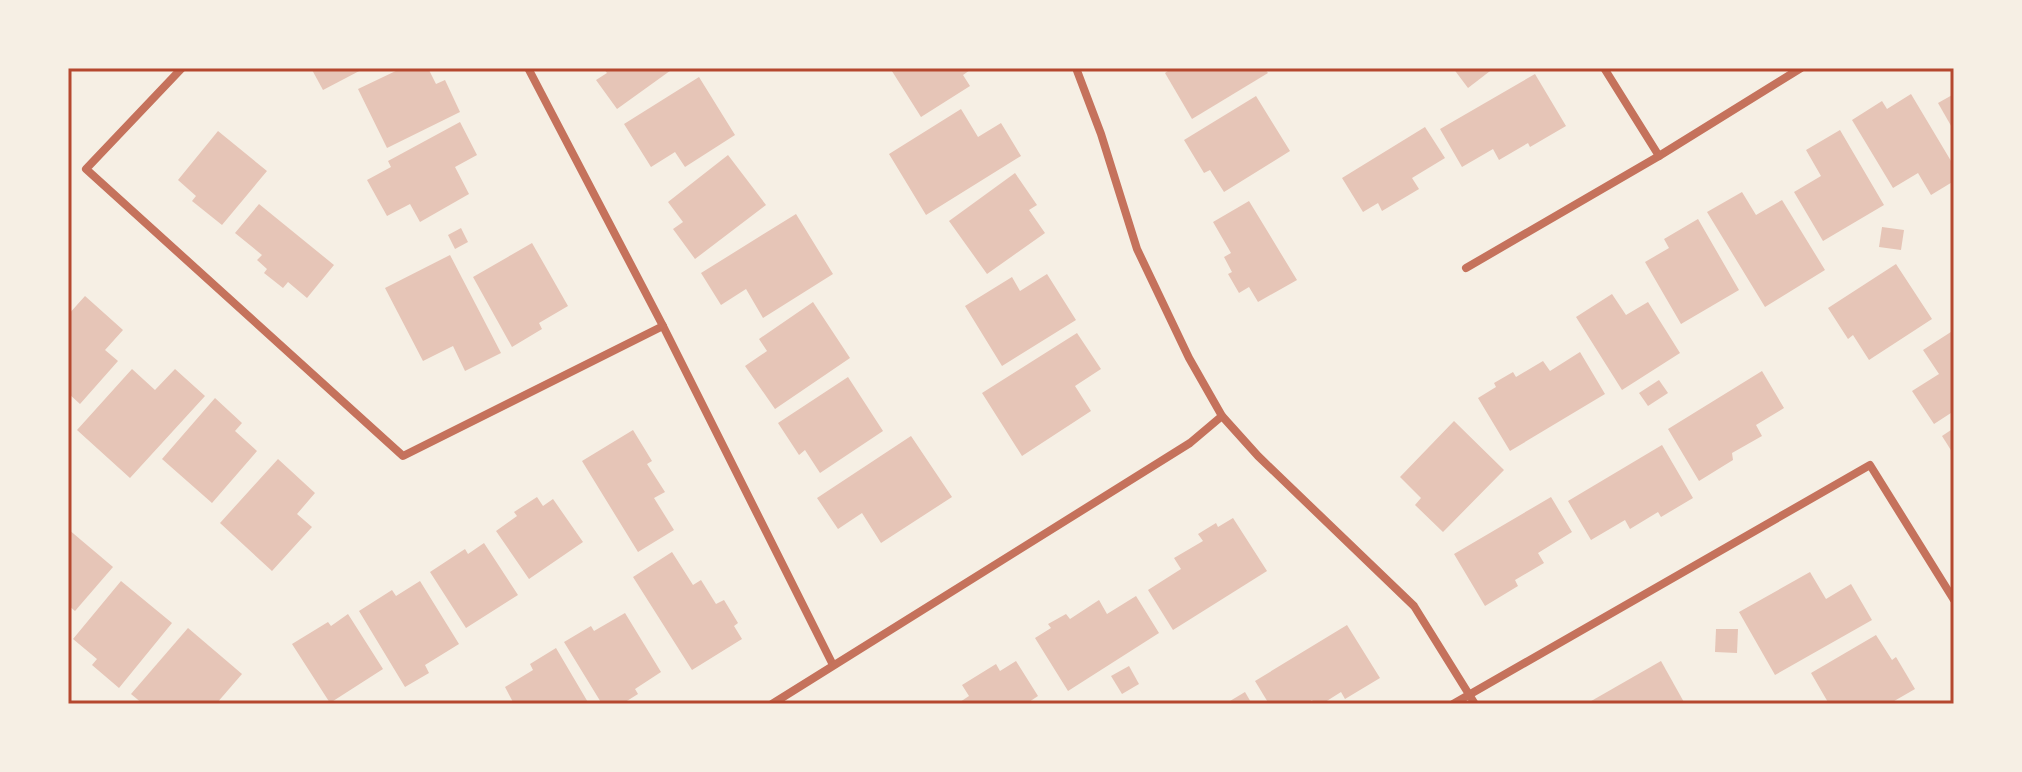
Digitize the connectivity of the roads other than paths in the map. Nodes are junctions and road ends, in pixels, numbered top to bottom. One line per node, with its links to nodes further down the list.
1 (182, 68): 8 (street)
2 (528, 68): 8 (street)
3 (1076, 68): 9 (street)
4 (1604, 68): 6 (street)
5 (1801, 68): 6 (street)
6 (1659, 156): 7 (street)
7 (1466, 268)
8 (663, 326): 11 (street)
9 (1222, 416): 11 (street); 12 (street)
10 (1954, 600): 12 (street)
11 (833, 665): 13 (street)
12 (1469, 694): 14 (street); 15 (street)
13 (772, 704)
14 (1453, 704)
15 (1475, 704)

